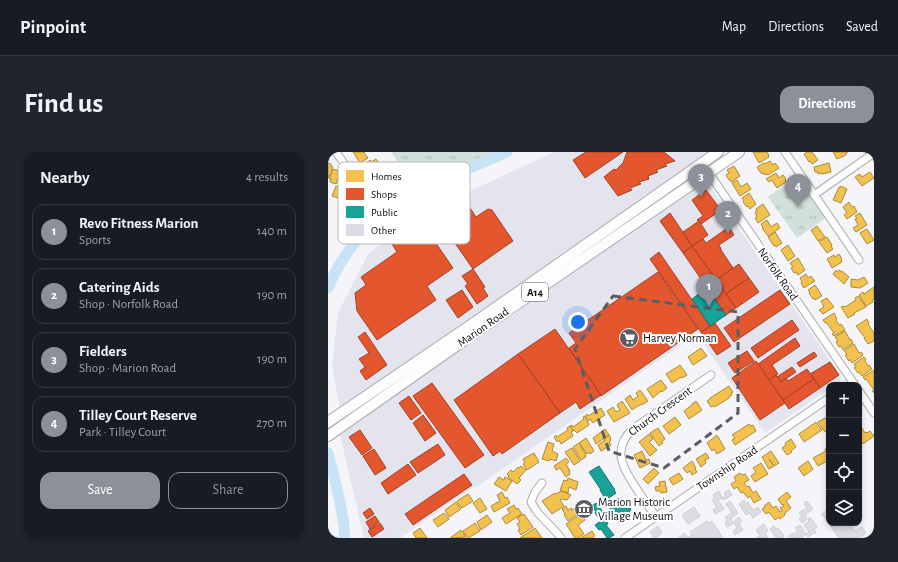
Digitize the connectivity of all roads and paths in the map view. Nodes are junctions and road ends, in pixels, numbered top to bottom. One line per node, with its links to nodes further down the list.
1 (336, 152): 6 (street)
2 (718, 152): 7 (main road, Marion Road / A14)
3 (739, 152): 8 (main road, Marion Road / A14)
4 (785, 152): 9 (street)
5 (874, 154): 9 (street)
6 (343, 162)
7 (702, 163): 8 (street, Norfolk Road); 16 (main road, Marion Road / A14)
8 (708, 173): 12 (street, Norfolk Road); 17 (main road, Marion Road / A14)
9 (814, 195): 10 (street)
10 (859, 260)
11 (711, 375): 19 (street, Church Crescent)
12 (851, 382)
13 (862, 395): 15 (street)
14 (826, 400): 19 (street, Township Road)
15 (874, 413)
16 (330, 420)
17 (330, 435)
18 (542, 483): 20 (street)
19 (656, 517): 21 (street, Township Road)
20 (561, 538)
21 (626, 538)

